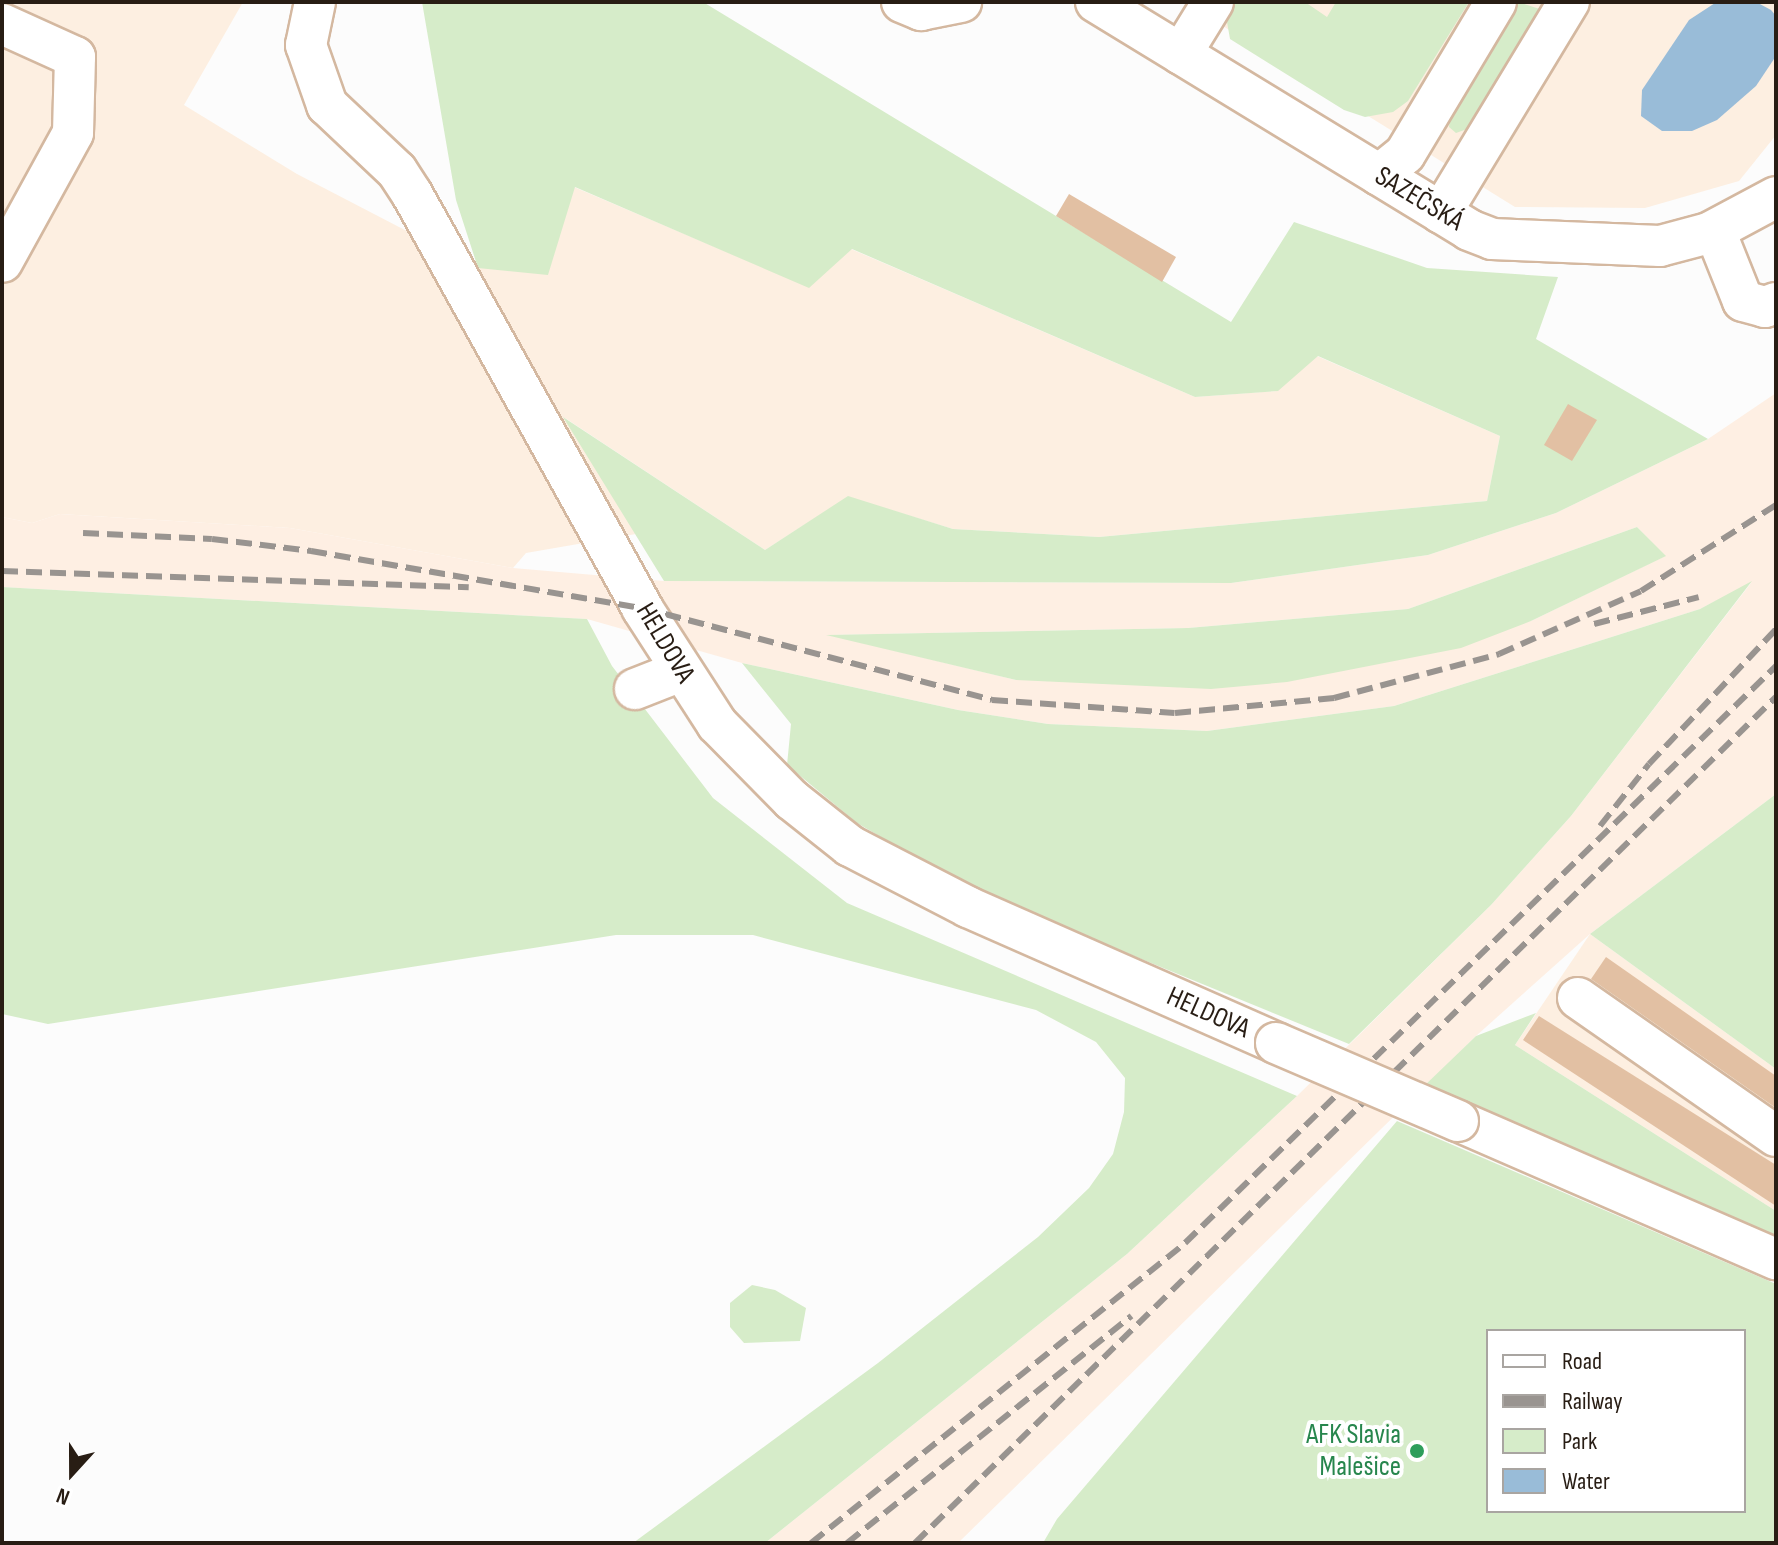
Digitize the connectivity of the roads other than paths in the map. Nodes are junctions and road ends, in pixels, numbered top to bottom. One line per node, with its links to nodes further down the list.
1 (315, 2): 16 (street, HELDOVA)
2 (902, 2): 3 (street)
3 (961, 2)
4 (1096, 2): 9 (street, SAZEČSKÁ)
5 (1213, 2): 9 (street)
6 (1496, 2): 10 (street)
7 (1569, 2): 12 (street)
8 (2, 24): 14 (street)
9 (1181, 54): 10 (street, SAZEČSKÁ)
10 (1379, 175): 12 (street, SAZEČSKÁ)
11 (1776, 197): 13 (street, SAZEČSKÁ)
12 (1441, 213): 13 (street, SAZEČSKÁ)
13 (1715, 231): 15 (street)
14 (2, 262)
15 (1776, 303)
16 (681, 671): 17 (street); 20 (street, HELDOVA, bridge)
17 (635, 689)
18 (1578, 998): 19 (street)
19 (1776, 1136)
20 (1776, 1259)

